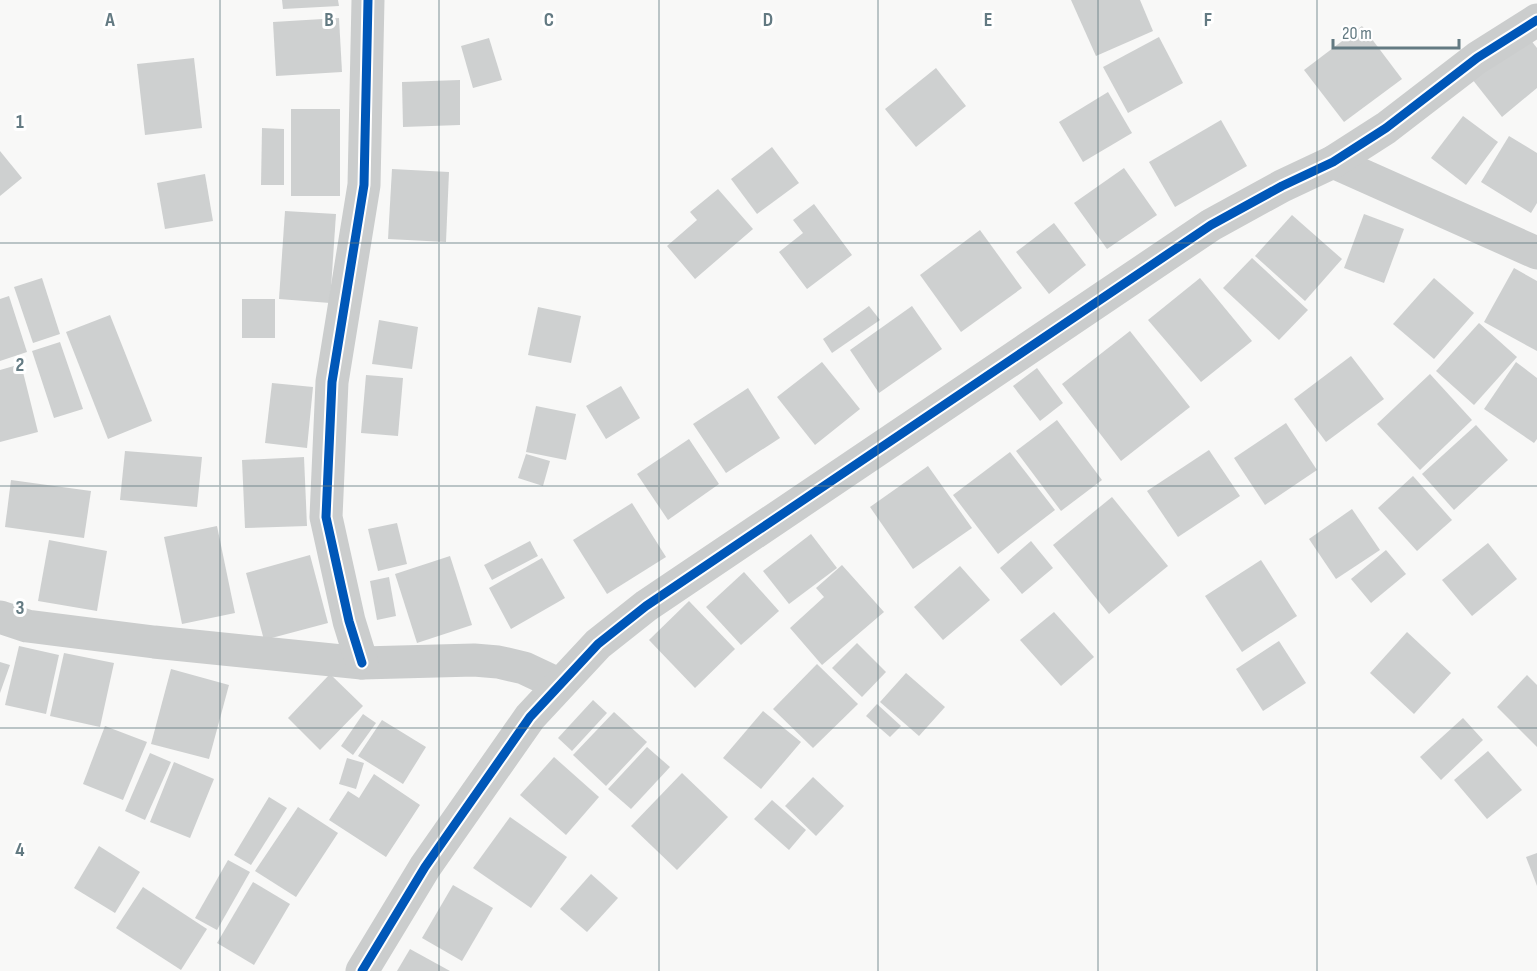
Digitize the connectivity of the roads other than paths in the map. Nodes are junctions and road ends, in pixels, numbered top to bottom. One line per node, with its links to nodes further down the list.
1 (368, 0): 6 (street)
2 (1537, 20): 3 (street)
3 (1333, 162): 4 (street); 7 (street)
4 (1537, 253)
5 (0, 617): 6 (street)
6 (362, 663): 7 (street)
7 (558, 684): 8 (street)
8 (362, 971)

